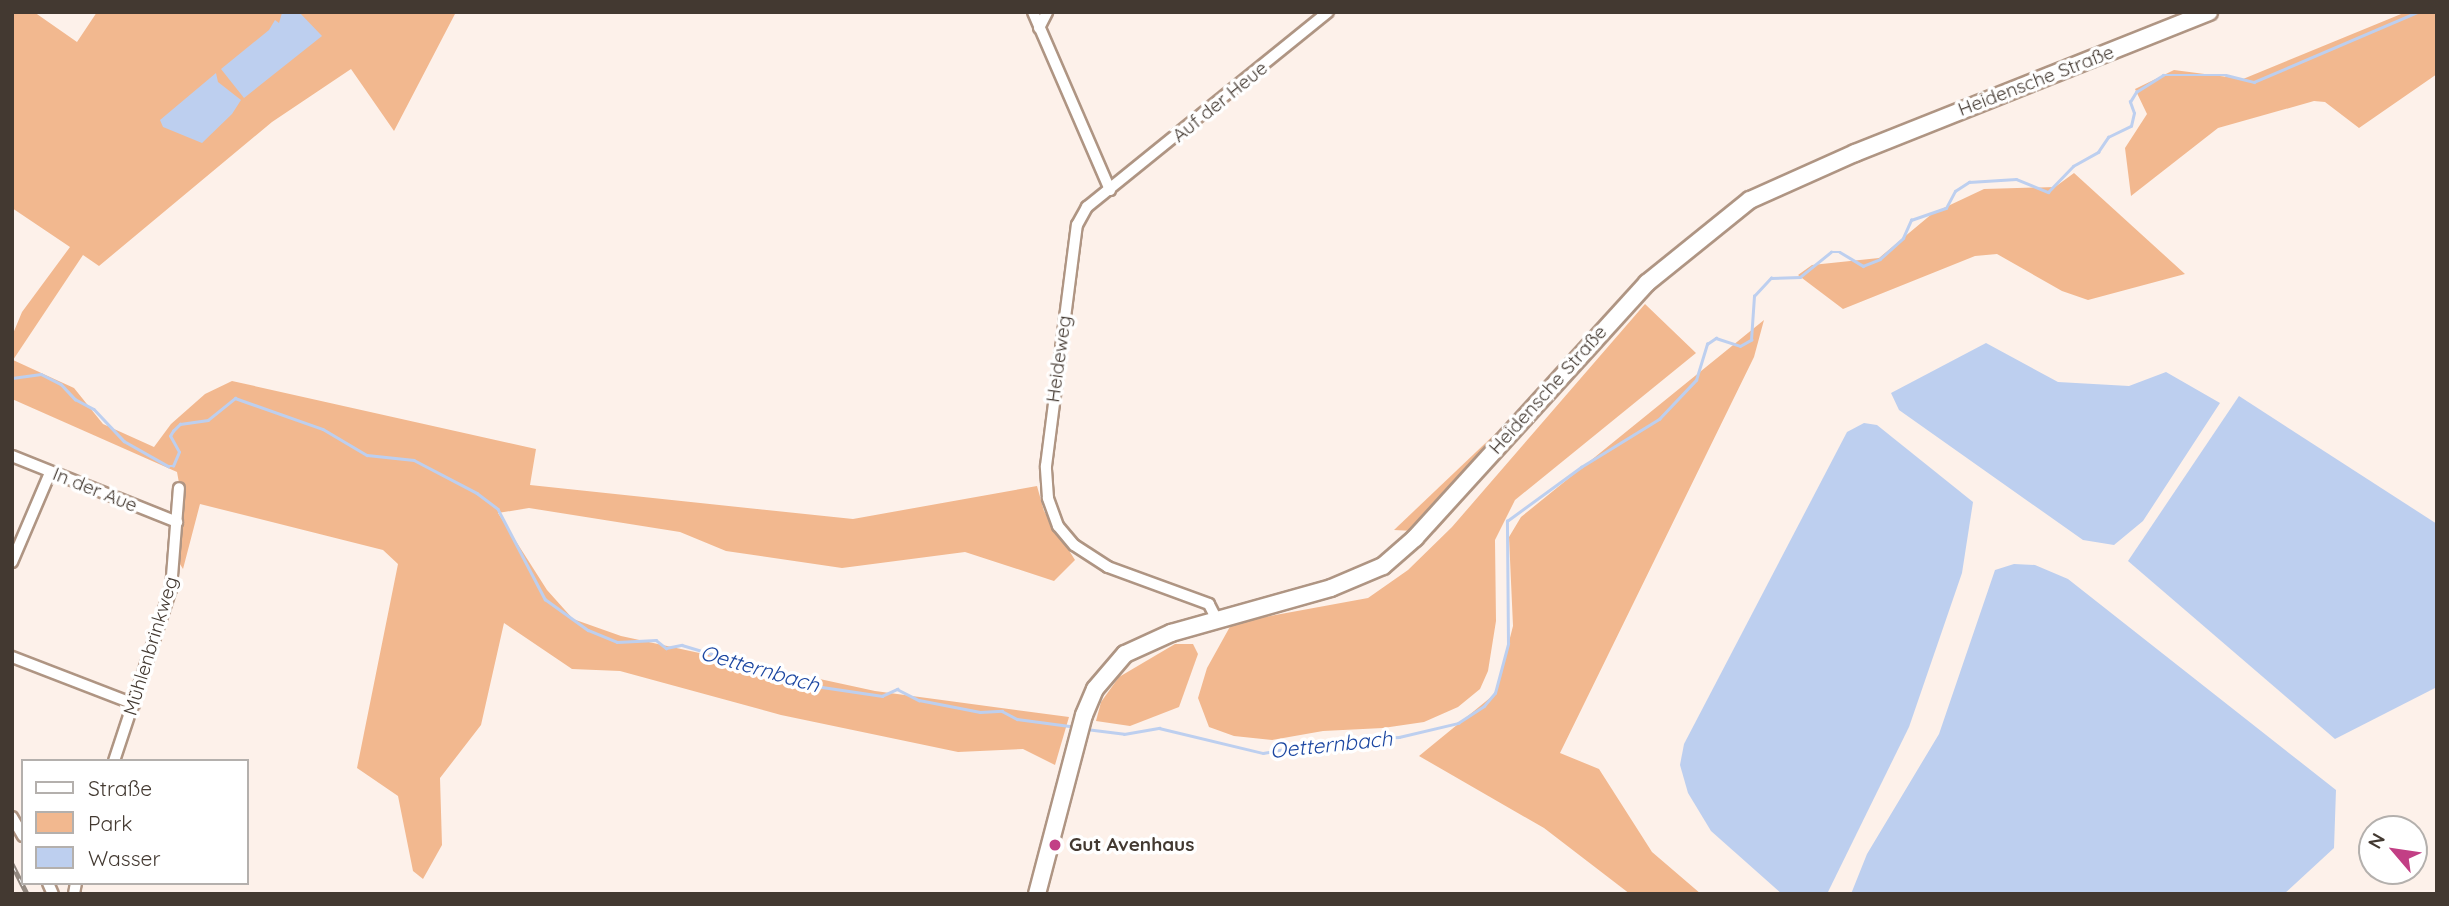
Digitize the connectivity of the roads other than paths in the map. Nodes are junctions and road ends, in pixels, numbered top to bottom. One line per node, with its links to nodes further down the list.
1 (1032, 12): 5 (street)
2 (1047, 12): 5 (street)
3 (1328, 12): 6 (street, Auf der Heue)
4 (2209, 12): 12 (main road, Heidensche Straße)
5 (1039, 28): 6 (street)
6 (1110, 190): 12 (street, Heideweg)
7 (12, 456): 8 (street, In der Aue)
8 (50, 472): 10 (street, In der Aue); 11 (street)
9 (179, 488): 10 (street, Mühlenbrinkweg)
10 (177, 522): 14 (street, Mühlenbrinkweg)
11 (12, 562)
12 (1217, 620): 18 (main road, Heidensche Straße)
13 (12, 657): 14 (street)
14 (134, 704): 15 (street, Mühlenbrinkweg)
15 (115, 759)
16 (12, 817): 17 (street)
17 (21, 833)
18 (1037, 894)

